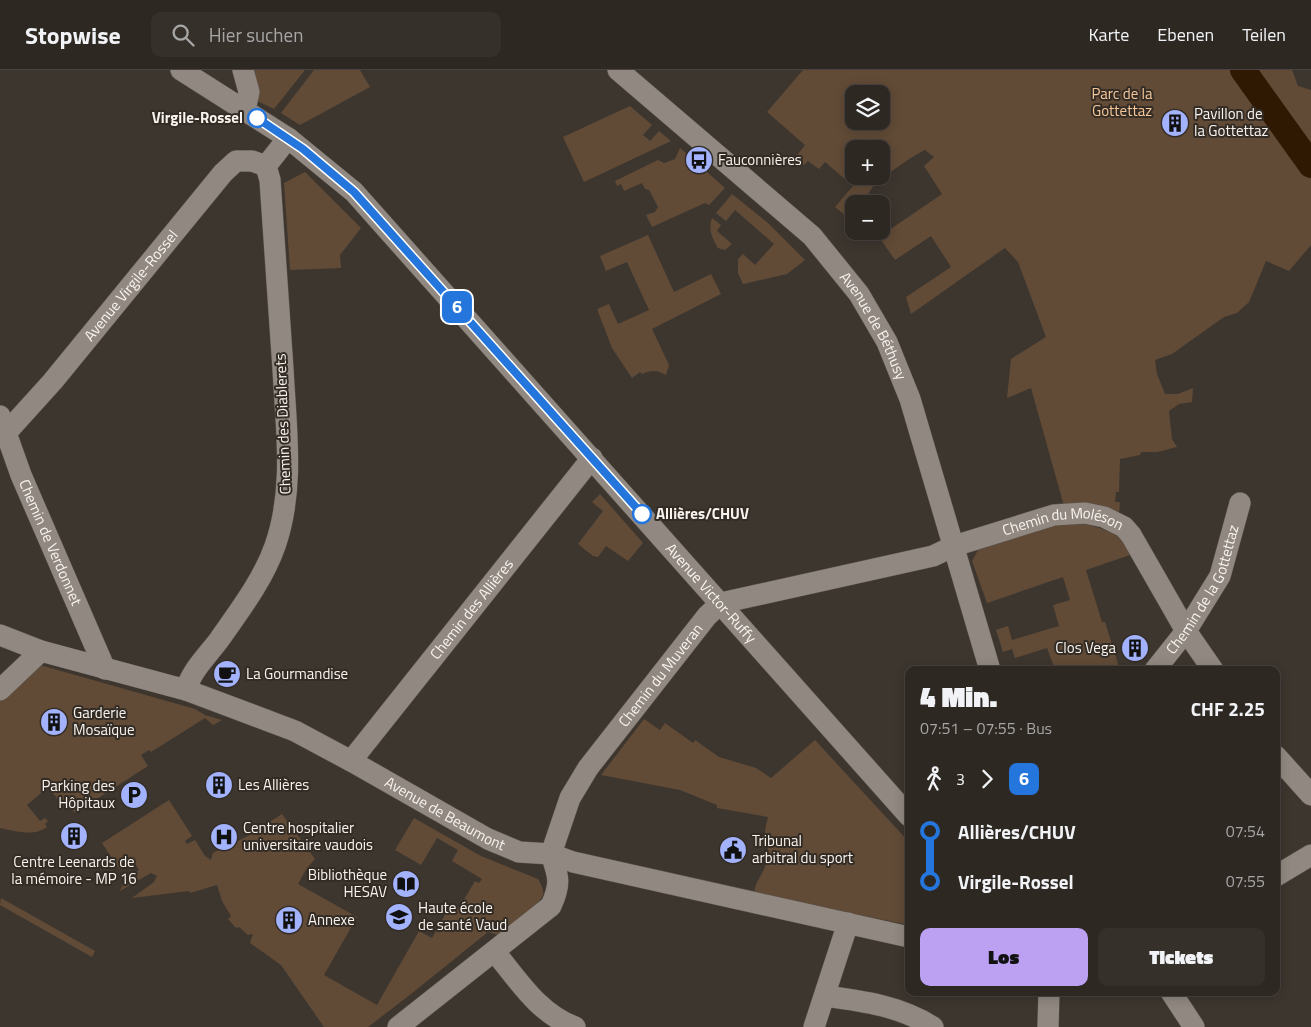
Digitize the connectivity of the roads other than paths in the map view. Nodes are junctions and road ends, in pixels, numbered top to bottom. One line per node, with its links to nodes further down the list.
1 (181, 70): 4 (street, Avenue Victor-Ruffy)
2 (243, 70): 4 (street)
3 (618, 70): 10 (street, Avenue de Béthusy)
4 (245, 110): 5 (street, Avenue Victor-Ruffy)
5 (288, 138): 6 (street); 8 (street, Avenue Victor-Ruffy)
6 (266, 166): 7 (street, Avenue Virgile-Rossel); 20 (street, Chemin des Diablerets)
7 (3, 424): 18 (street, Chemin de Verdonnet)
8 (592, 458): 11 (street, Avenue Victor-Ruffy); 21 (street, Chemin des Allières)
9 (1240, 503): 12 (street, Chemin de la Gottettaz)
10 (954, 546): 11 (street); 12 (street, Chemin du Moléson); 15 (street, Avenue de Béthusy)
11 (721, 603): 24 (street, Avenue Victor-Ruffy); 25 (street, Chemin du Muveran)
12 (1186, 631): 16 (street, Chemin de la Gottettaz); 17 (street, Chemin du Moléson)
13 (0, 635): 14 (street, Avenue de Beaumont)
14 (41, 651): 18 (street, Avenue de Beaumont); 19 (street)
15 (989, 666)
16 (1158, 666)
17 (1211, 666)
18 (105, 669): 20 (street, Avenue de Beaumont)
19 (0, 690)
20 (186, 690): 21 (street, Avenue de Beaumont)
21 (351, 760): 25 (street, Avenue de Beaumont)
22 (1280, 760): 23 (street)
23 (1311, 794)
24 (905, 811)
25 (551, 854): 28 (street, Avenue de Beaumont); 30 (street)
26 (1311, 855): 27 (street)
27 (1280, 874)
28 (848, 923): 29 (street, Avenue de Beaumont); 31 (street)
29 (905, 936)
30 (495, 952): 34 (street); 35 (street)
31 (825, 996): 36 (street); 37 (street)
32 (1049, 996): 38 (street)
33 (1174, 996): 39 (street)
34 (398, 1027)
35 (575, 1027)
36 (814, 1027)
37 (933, 1027)
38 (1048, 1027)
39 (1194, 1027)

